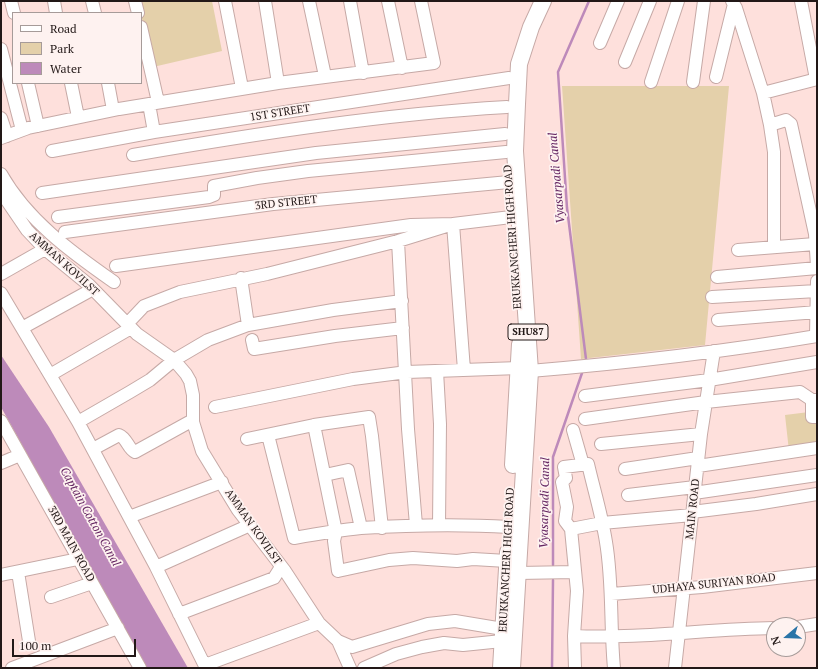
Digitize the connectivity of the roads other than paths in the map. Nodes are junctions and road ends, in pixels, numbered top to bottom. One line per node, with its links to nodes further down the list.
1 (11, 1): 19 (street)
2 (54, 1): 20 (street)
3 (92, 1): 21 (street)
4 (135, 1): 22 (street)
5 (224, 1): 39 (street)
6 (265, 1): 35 (street)
7 (309, 1): 29 (street)
8 (350, 1): 28 (street)
9 (388, 1): 27 (street)
10 (421, 1): 27 (street)
11 (532, 1): 31 (main road, ERUKKANCHERI HIGH ROAD / SHU87)
12 (543, 1): 94 (main road, SHU87)
13 (618, 1): 24 (street)
14 (650, 1): 26 (street)
15 (678, 1): 33 (street)
16 (704, 1): 34 (street)
17 (801, 1): 32 (street)
18 (733, 3): 30 (street); 40 (street)
19 (14, 12)
20 (56, 12)
21 (95, 12)
22 (138, 12)
23 (142, 33): 41 (street)
24 (600, 43)
25 (1, 49): 48 (street)
26 (625, 62)
27 (402, 68): 28 (street)
28 (363, 73): 29 (street)
29 (325, 76): 35 (street)
30 (716, 77)
31 (509, 78): 42 (main road, ERUKKANCHERI HIGH ROAD / SHU87); 49 (street, 1ST STREET)
32 (817, 79): 40 (street)
33 (651, 82)
34 (693, 82)
35 (278, 83): 39 (street)
36 (28, 84): 47 (street)
37 (71, 84): 44 (street)
38 (108, 84): 43 (street)
39 (242, 88): 41 (street)
40 (764, 93): 46 (street)
41 (153, 103): 43 (street); 49 (street)
42 (507, 107): 50 (main road, ERUKKANCHERI HIGH ROAD / SHU87); 54 (street)
43 (113, 110): 44 (street)
44 (78, 117): 47 (street)
45 (1, 118): 51 (street)
46 (770, 125): 65 (street); 66 (street)
47 (38, 126): 48 (street)
48 (22, 130): 51 (street)
49 (154, 132): 52 (street, 1ST STREET)
50 (505, 134): 53 (main road, ERUKKANCHERI HIGH ROAD / SHU87); 58 (street)
51 (4, 137)
52 (52, 151)
53 (506, 152): 56 (main road, ERUKKANCHERI HIGH ROAD / SHU87); 60 (street)
54 (133, 155)
55 (1, 174): 75 (street)
56 (509, 182): 61 (main road, ERUKKANCHERI HIGH ROAD / SHU87); 63 (street, 3RD STREET)
57 (1, 192): 59 (street, AMMAN KOVILST)
58 (42, 193)
59 (4, 204): 67 (street, AMMAN KOVILST)
60 (58, 217)
61 (511, 217): 62 (street); 94 (main road, ERUKKANCHERI HIGH ROAD / SHU87)
62 (453, 224): 64 (street); 69 (street); 93 (street)
63 (65, 232)
64 (398, 241): 73 (street); 80 (street)
65 (816, 243): 66 (street); 70 (street)
66 (774, 248): 68 (street)
67 (45, 249): 71 (street); 76 (street, AMMAN KOVILST)
68 (738, 250)
69 (116, 266)
70 (817, 267): 72 (street)
71 (1, 274)
72 (717, 277)
73 (241, 278): 84 (street); 85 (street)
74 (817, 281): 77 (street)
75 (114, 282)
76 (93, 289): 85 (street, AMMAN KOVILST); 86 (street)
77 (817, 291): 79 (street); 81 (street)
78 (1, 293): 86 (street)
79 (712, 297)
80 (402, 301): 84 (street); 87 (street)
81 (817, 303): 82 (street)
82 (817, 312): 83 (street); 88 (street)
83 (718, 320)
84 (248, 325): 91 (street)
85 (129, 326): 91 (street, AMMAN KOVILST); 97 (street)
86 (22, 328): 97 (street)
87 (404, 328): 89 (street); 96 (street)
88 (817, 336): 90 (street)
89 (252, 340)
90 (714, 351): 94 (street); 98 (street, MAIN ROAD)
91 (174, 360): 105 (street, AMMAN KOVILST); 107 (street)
92 (817, 362): 98 (street)
93 (464, 370): 94 (street); 95 (street)
94 (525, 370): 133 (main road, ERUKKANCHERI HIGH ROAD / SHU87); 141 (main road, SHU87)
95 (437, 371): 96 (street); 132 (street)
96 (406, 373): 102 (street); 131 (street)
97 (50, 375): 107 (street)
98 (709, 380): 99 (street); 101 (street, MAIN ROAD)
99 (585, 396)
100 (814, 400): 101 (street); 103 (street)
101 (706, 402): 104 (street); 110 (street, MAIN ROAD)
102 (215, 407)
103 (817, 417)
104 (585, 419)
105 (193, 420): 115 (street); 123 (street, AMMAN KOVILST)
106 (1, 421): 116 (street, 3RD MAIN ROAD)
107 (78, 422): 115 (street)
108 (314, 425): 111 (street); 121 (street); 135 (street)
109 (573, 430): 119 (street)
110 (701, 434): 113 (street); 117 (street, MAIN ROAD)
111 (268, 435): 112 (street); 137 (street)
112 (248, 439)
113 (601, 444)
114 (817, 448): 117 (street)
115 (93, 449): 128 (street)
116 (20, 455): 118 (street); 138 (street, 3RD MAIN ROAD)
117 (698, 462): 120 (street); 124 (street, MAIN ROAD)
118 (1, 463)
119 (583, 465): 129 (street); 136 (street)
120 (625, 470)
121 (325, 475): 134 (street); 137 (street)
122 (817, 475): 124 (street)
123 (222, 482): 128 (street); 130 (street, AMMAN KOVILST)
124 (695, 490): 126 (street); 127 (street, MAIN ROAD)
125 (817, 494): 127 (street)
126 (628, 495)
127 (692, 513): 129 (street); 147 (street, MAIN ROAD)
128 (129, 516): 139 (street)
129 (602, 523): 136 (street); 148 (street)
130 (250, 525): 139 (street); 140 (street, AMMAN KOVILST)
131 (416, 525): 132 (street); 135 (street)
132 (439, 525): 133 (street)
133 (509, 527): 141 (main road, ERUKKANCHERI HIGH ROAD / SHU87)
134 (361, 528): 135 (street); 137 (street)
135 (382, 528)
136 (571, 529): 143 (street)
137 (336, 532): 141 (street)
138 (78, 558): 142 (street); 146 (street, 3RD MAIN ROAD)
139 (156, 566): 150 (street)
140 (281, 567): 150 (street); 151 (street, AMMAN KOVILST)
141 (510, 568): 143 (street); 157 (main road, ERUKKANCHERI HIGH ROAD / SHU87); 169 (main road, SHU87)
142 (18, 572): 145 (street); 160 (street)
143 (575, 572): 158 (street)
144 (817, 573): 147 (street, UDHAYA SURIYAN ROAD)
145 (1, 575)
146 (92, 583): 149 (street); 154 (street, 3RD MAIN ROAD)
147 (684, 589): 148 (street, UDHAYA SURIYAN ROAD); 156 (street, MAIN ROAD)
148 (611, 594): 159 (street)
149 (51, 597)
150 (179, 614): 163 (street)
151 (319, 623): 161 (street, AMMAN KOVILST); 163 (street)
152 (817, 624): 153 (street)
153 (806, 626)
154 (118, 628): 162 (street); 165 (street, 3RD MAIN ROAD)
155 (766, 628): 156 (street)
156 (679, 633): 159 (street); 172 (street, MAIN ROAD)
157 (503, 635): 161 (street, AMMAN KOVILST); 167 (street); 168 (main road, ERUKKANCHERI HIGH ROAD / SHU87)
158 (574, 636): 159 (street); 170 (street)
159 (611, 638): 171 (street)
160 (29, 641)
161 (338, 641): 166 (street)
162 (44, 663): 164 (street)
163 (205, 667)
164 (12, 668)
165 (140, 668)
166 (349, 668)
167 (364, 668)
168 (501, 668)
169 (512, 668)
170 (575, 668)
171 (614, 668)
172 (675, 668)

